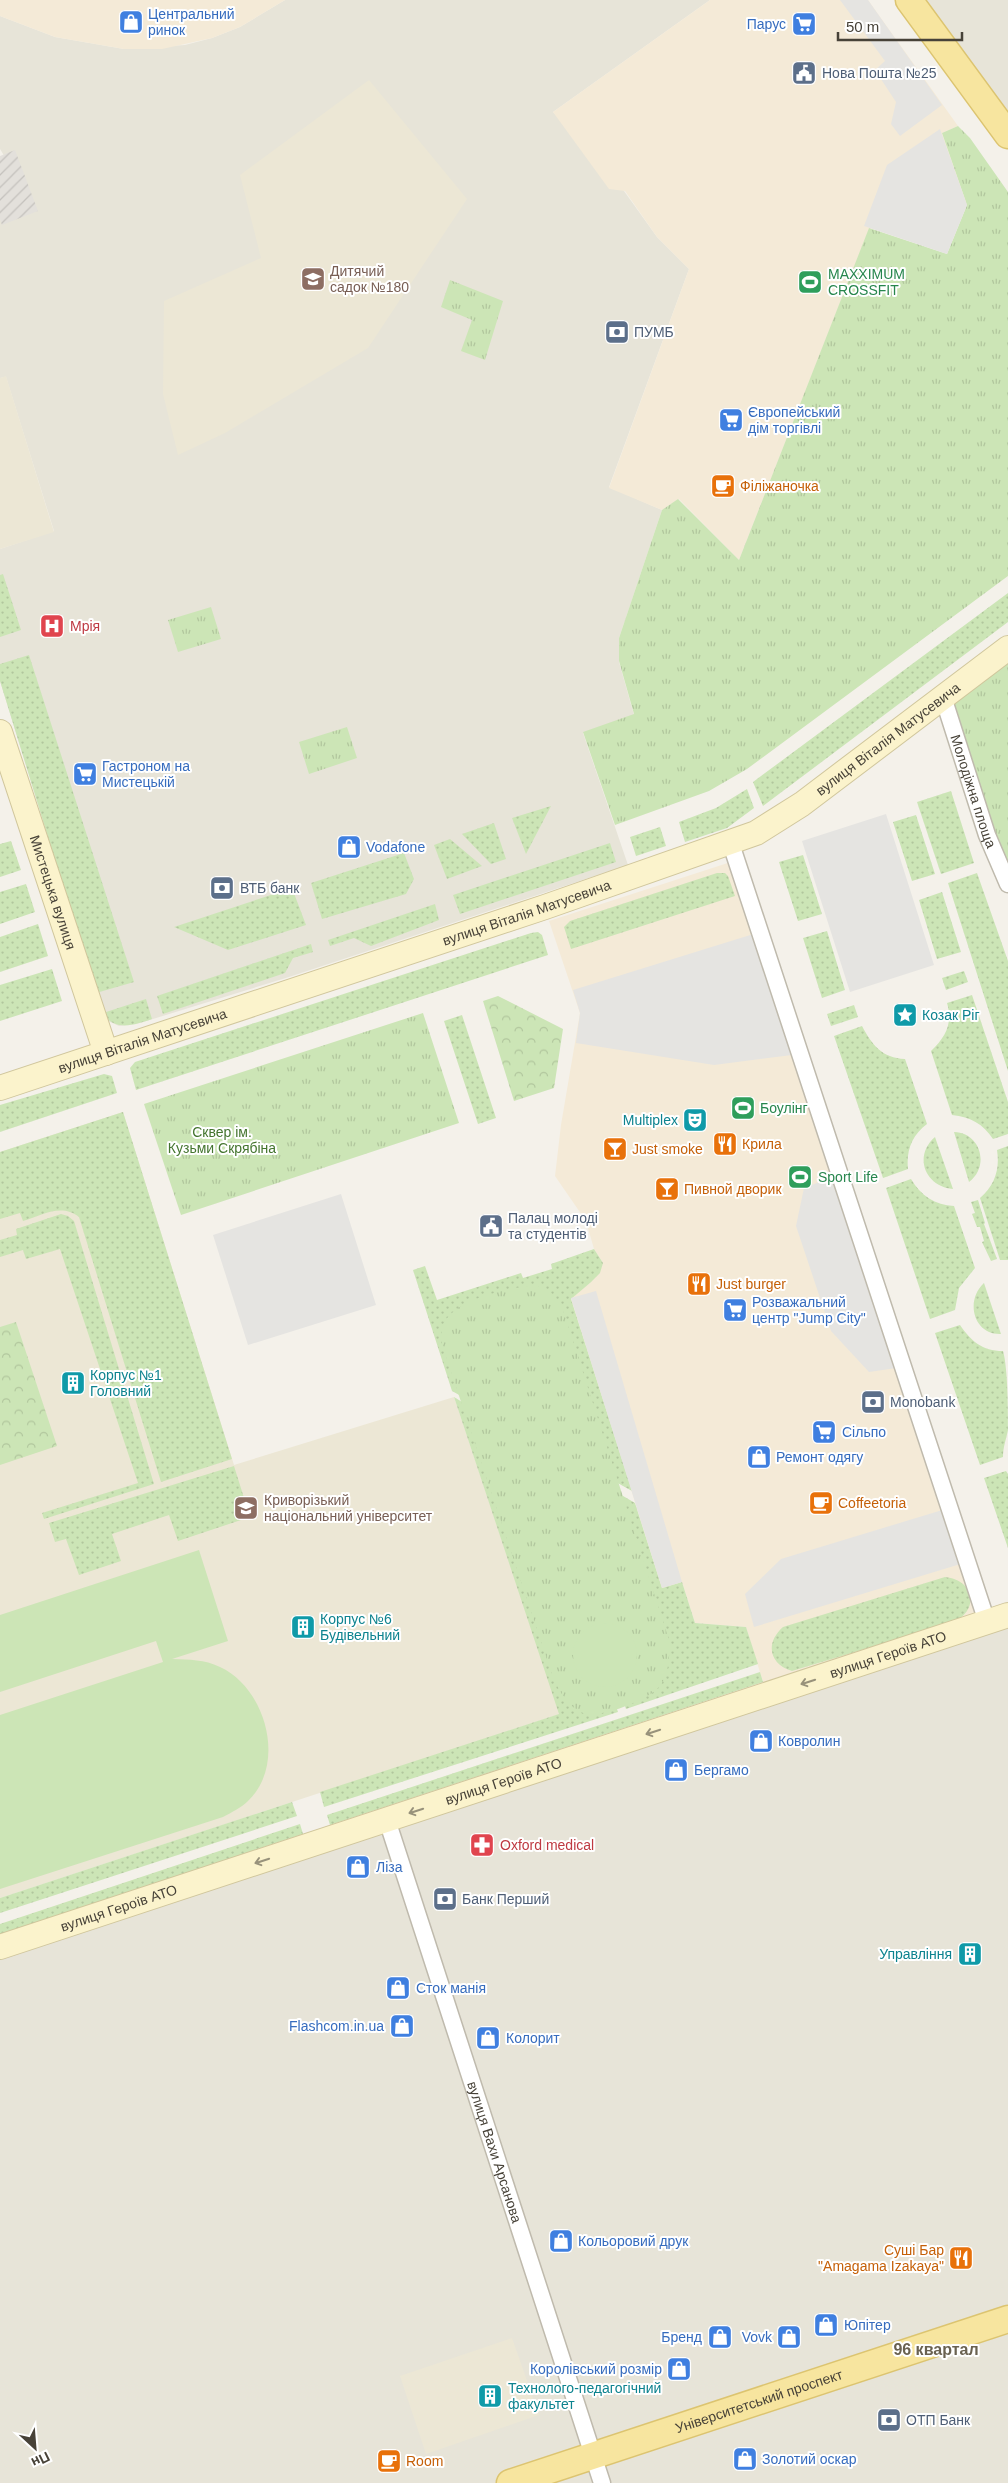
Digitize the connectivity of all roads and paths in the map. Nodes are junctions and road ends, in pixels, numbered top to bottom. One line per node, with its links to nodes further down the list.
1 (909, 0): 2 (main road)
2 (1008, 135)
3 (1008, 648): 4 (street, вулиця Віталія Матусевича)
4 (943, 697): 6 (street, вулиця Віталія Матусевича); 7 (street, Молодіжна площа)
5 (0, 732): 8 (street, Мистецька вулиця)
6 (731, 844): 8 (street, вулиця Віталія Матусевича); 10 (street)
7 (1008, 884)
8 (106, 1052): 9 (street, вулиця Віталія Матусевича)
9 (0, 1088)
10 (997, 1619): 11 (street, вулиця Героїв АТО, one-way to 11)
11 (387, 1820): 12 (street, вулиця Героїв АТО, one-way to 12); 14 (street, вулиця Вахи Арсанова)
12 (0, 1947)
13 (1008, 2319): 14 (main road, Університетський проспект)
14 (593, 2456): 15 (main road, Університетський проспект); 16 (street, вулиця Вахи Арсанова)
15 (510, 2483)
16 (602, 2483)

